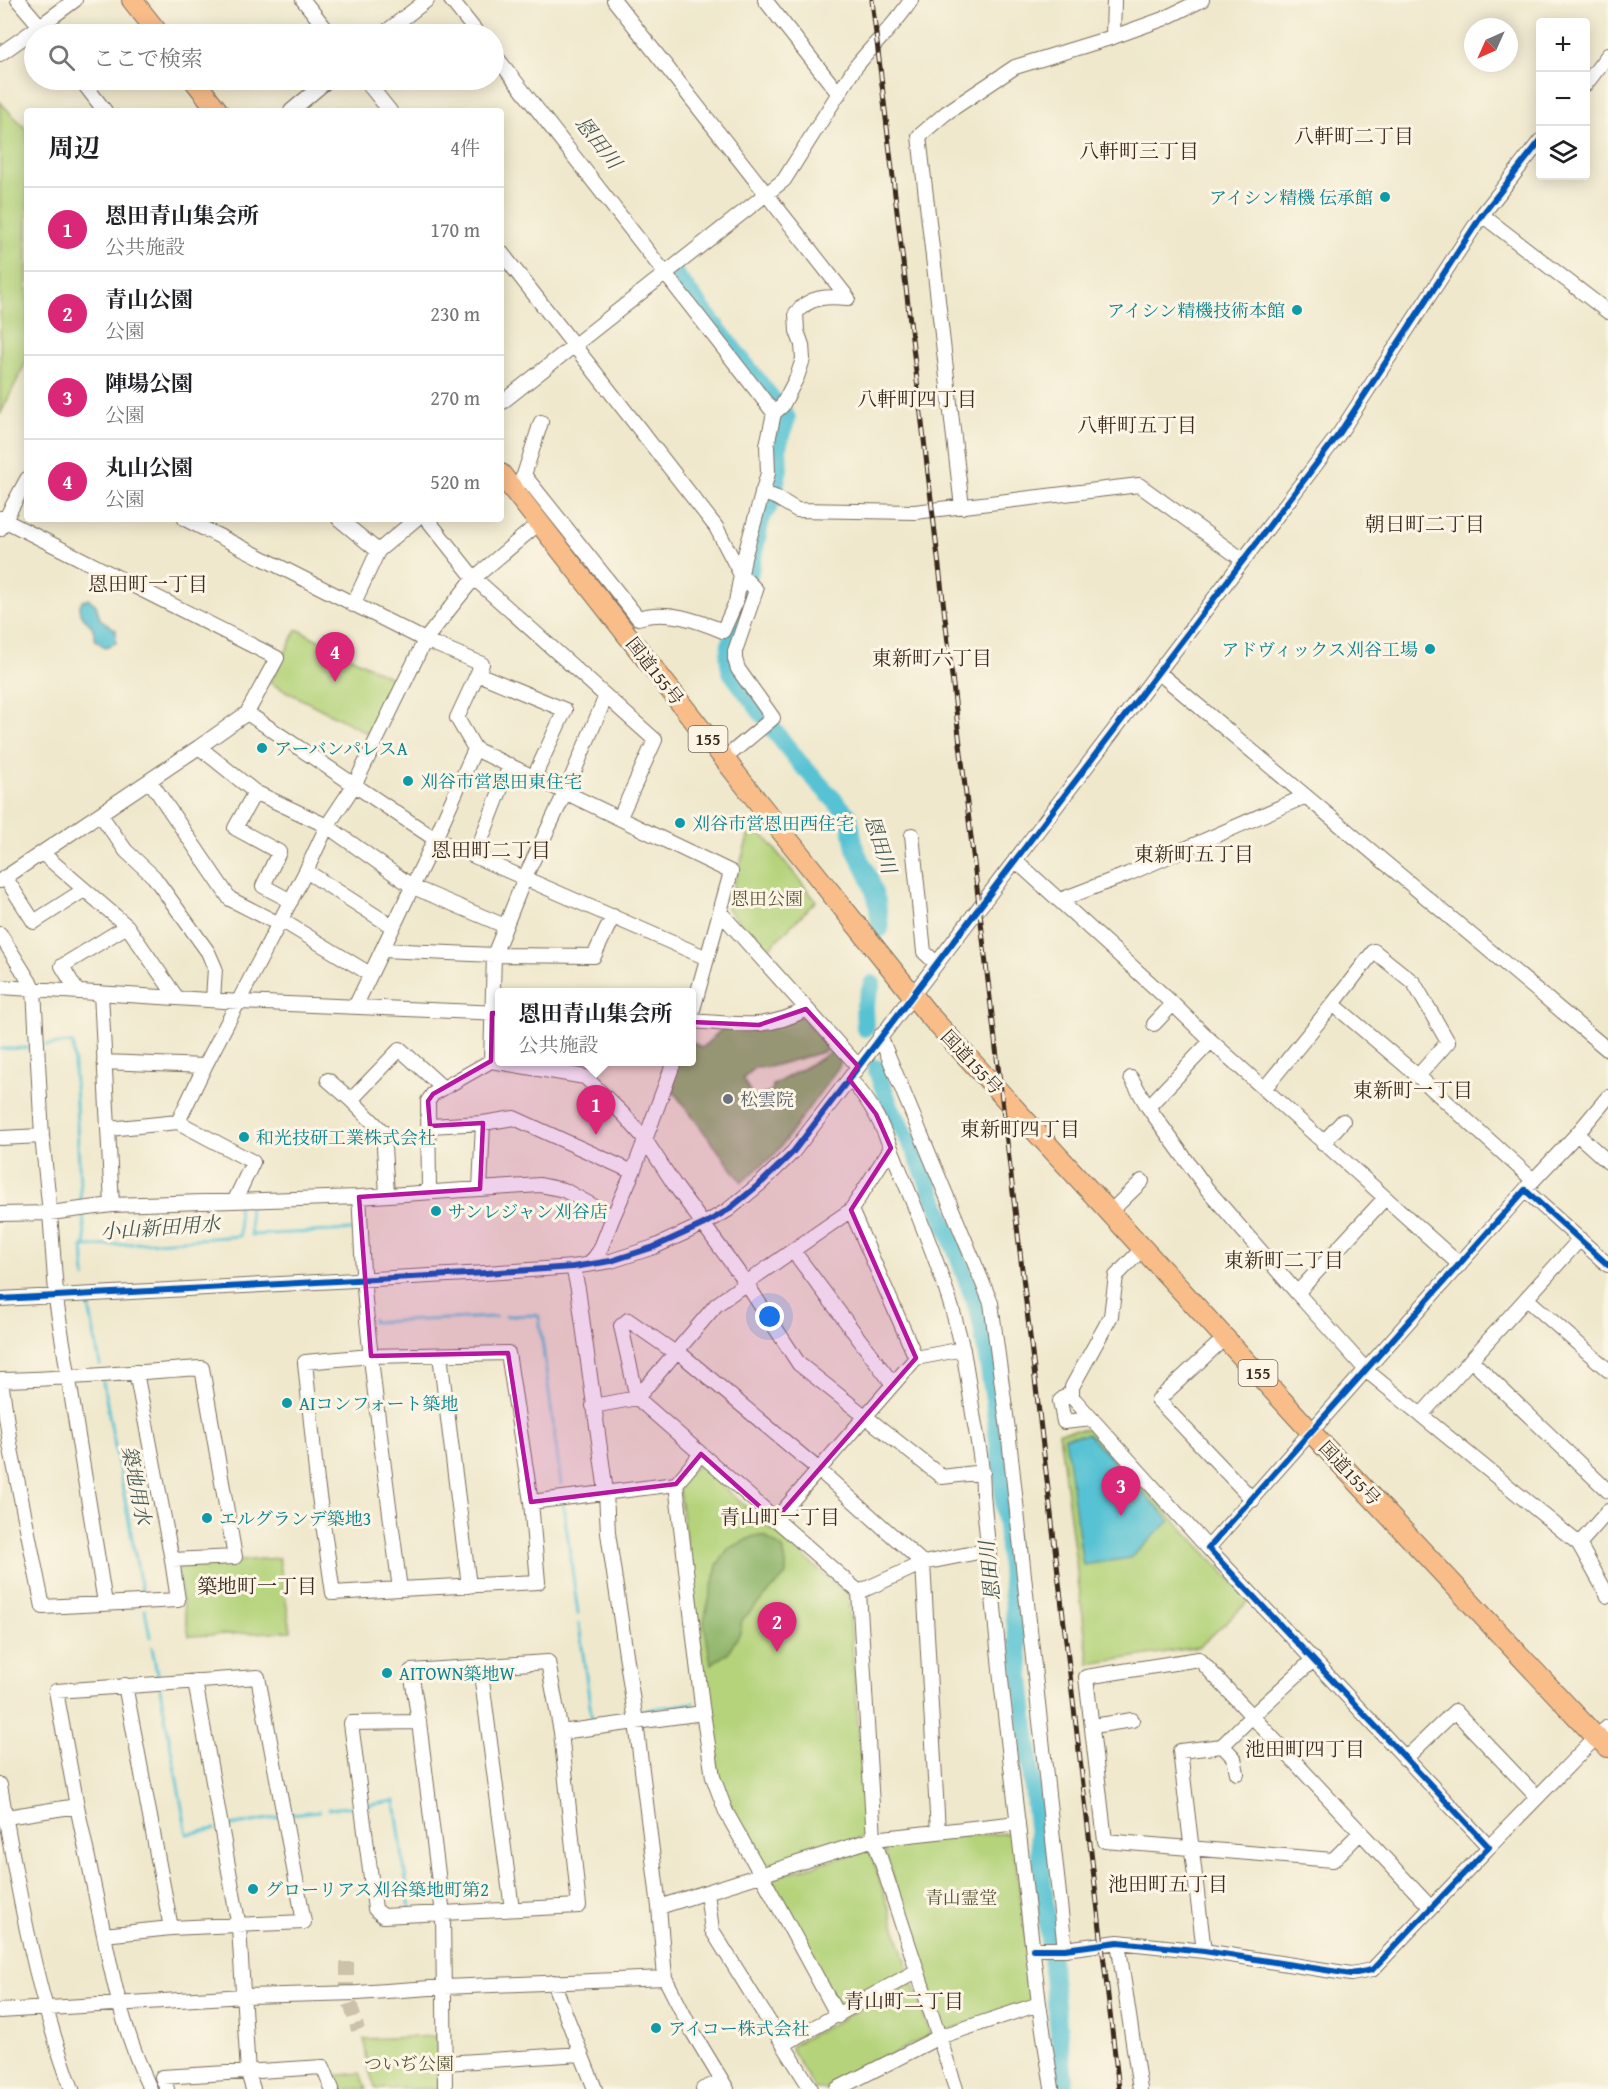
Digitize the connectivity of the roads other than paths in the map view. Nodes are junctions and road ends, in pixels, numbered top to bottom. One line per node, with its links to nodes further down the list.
1 (18, 0): 12 (street)
2 (75, 0): 13 (street)
3 (132, 0): 14 (highway)
4 (303, 0): 15 (street)
5 (427, 0): 16 (street)
6 (451, 0): 17 (street)
7 (614, 0): 34 (street)
8 (765, 0): 28 (street)
9 (911, 0): 28 (street)
10 (1114, 0): 18 (street)
11 (1202, 0): 18 (street)
12 (39, 24)
13 (50, 24)
14 (151, 24)
15 (322, 24)
16 (396, 24)
17 (470, 24)
18 (1113, 37): 47 (street)
19 (24, 41): 20 (street)
20 (0, 54)
21 (1608, 55): 23 (street)
22 (504, 67): 37 (street)
23 (1590, 79)
24 (89, 90): 29 (street)
25 (202, 90): 30 (highway)
26 (316, 90): 31 (street)
27 (373, 90): 32 (street)
28 (839, 94): 34 (street)
29 (103, 108)
30 (216, 108)
31 (295, 108)
32 (388, 108)
33 (1536, 146): 35 (street)
34 (766, 194): 37 (street); 41 (street)
35 (1482, 215): 38 (street); 55 (street)
36 (504, 256): 39 (street)
37 (666, 273): 39 (street); 41 (street)
38 (1608, 312)
39 (575, 346): 40 (street); 56 (street)
40 (504, 401)
41 (777, 410): 46 (street)
42 (541, 422): 44 (street)
43 (504, 476): 44 (highway, 国道155号 / 155)
44 (519, 483): 53 (highway, 国道155号 / 155); 56 (street)
45 (24, 484): 52 (street)
46 (762, 492): 47 (street); 56 (street)
47 (962, 507): 55 (street)
48 (191, 522): 58 (street)
49 (343, 522): 54 (street)
50 (412, 522): 54 (street)
51 (429, 522): 57 (street)
52 (1, 523): 63 (street)
53 (539, 523): 57 (street); 66 (highway, 国道155号 / 155)
54 (378, 551): 58 (street)
55 (1243, 560): 60 (street)
56 (741, 575): 66 (street)
57 (474, 578): 59 (street); 62 (street)
58 (353, 605): 59 (street)
59 (425, 640): 61 (street); 70 (street)
60 (1158, 672): 73 (street); 81 (street)
61 (478, 674): 65 (street); 68 (street)
62 (606, 696): 72 (street); 75 (street)
63 (248, 713): 64 (street); 70 (street)
64 (198, 747): 69 (street); 71 (street)
65 (475, 749): 67 (street); 78 (street)
66 (724, 759): 106 (highway, 国道155号 / 155)
67 (510, 765): 68 (street); 80 (street)
68 (534, 777): 72 (street)
69 (150, 781): 74 (street); 91 (street)
70 (355, 784): 76 (street); 78 (street)
71 (255, 792): 76 (street); 88 (street)
72 (566, 793): 75 (street); 83 (street)
73 (1306, 796): 87 (street); 121 (street)
74 (100, 814): 79 (street); 109 (street)
75 (620, 818): 89 (street)
76 (327, 826): 82 (street); 85 (street)
77 (912, 835): 99 (street)
78 (435, 838): 80 (street); 85 (street)
79 (42, 853): 84 (street); 86 (street)
80 (475, 856): 83 (street)
81 (1015, 860): 87 (street); 99 (street)
82 (306, 871): 88 (street); 94 (street)
83 (525, 877): 90 (street); 93 (street)
84 (3, 879): 86 (street)
85 (413, 887): 93 (street); 94 (street)
86 (84, 890): 92 (street)
87 (1060, 900): 111 (street)
88 (291, 901): 91 (street)
89 (720, 912): 98 (street); 114 (street)
90 (613, 916): 97 (street); 98 (street)
91 (280, 922): 100 (street); 110 (street)
92 (127, 926): 104 (street); 107 (street)
93 (505, 926): 97 (street)
94 (393, 927): 96 (street)
95 (0, 934): 103 (street)
96 (382, 950): 97 (street); 100 (street)
97 (494, 955): 102 (street)
98 (708, 958): 108 (street)
99 (936, 963): 106 (street)
100 (370, 974): 113 (street)
101 (0, 987): 103 (street)
102 (495, 988)
103 (34, 989): 104 (street); 144 (street)
104 (76, 991): 105 (street)
105 (101, 993): 107 (street); 123 (street)
106 (913, 995): 119 (street); 161 (highway, 国道155号 / 155)
107 (177, 998): 109 (street)
108 (696, 999)
109 (213, 1000): 110 (street)
110 (240, 1002): 113 (street); 125 (street)
111 (1173, 1004): 118 (street); 120 (street)
112 (1333, 1004): 129 (street); 129 (street); 134 (street)
113 (355, 1007): 115 (street)
114 (806, 1009): 116 (street); 128 (street)
115 (495, 1013)
116 (696, 1021)
117 (495, 1023): 122 (street)
118 (1154, 1024)
119 (880, 1036): 128 (street); 255 (street)
120 (1211, 1041): 134 (street); 137 (street)
121 (1608, 1050)
122 (491, 1061): 124 (street); 133 (street)
123 (104, 1062): 125 (street); 142 (street)
124 (495, 1062)
125 (205, 1066): 139 (street)
126 (520, 1066): 146 (street)
127 (672, 1066): 146 (street)
128 (858, 1066): 131 (street)
129 (1418, 1076): 152 (street)
130 (1131, 1078): 137 (street)
131 (849, 1079): 148 (street); 165 (street)
132 (328, 1080): 136 (street)
133 (442, 1088): 136 (street); 141 (street)
134 (1264, 1089): 147 (street)
135 (1608, 1097): 143 (street)
136 (351, 1100): 155 (street)
137 (1148, 1107): 175 (street)
138 (1343, 1121): 147 (street)
139 (178, 1122): 142 (street); 158 (street)
140 (483, 1123): 141 (street); 150 (street); 153 (street)
141 (430, 1126): 154 (street)
142 (109, 1129): 159 (street)
143 (1577, 1134): 149 (street); 152 (street)
144 (42, 1136): 145 (street); 162 (street)
145 (0, 1138)
146 (644, 1138): 150 (street); 165 (street)
147 (1323, 1143): 157 (street)
148 (891, 1148): 160 (street); 180 (street)
149 (1608, 1162)
150 (633, 1172): 164 (street)
151 (1142, 1181): 161 (street)
152 (1529, 1185): 166 (street); 170 (street)
153 (480, 1189): 154 (street); 164 (street)
154 (429, 1191): 155 (street)
155 (387, 1194): 156 (street)
156 (360, 1197): 158 (street); 173 (street)
157 (1385, 1198): 170 (street); 175 (street)
158 (235, 1200): 159 (street)
159 (112, 1205): 162 (street)
160 (851, 1210): 168 (street); 184 (street)
161 (1110, 1212): 167 (highway, 国道155号 / 155)
162 (51, 1213): 163 (street); 176 (street)
163 (0, 1214)
164 (613, 1217): 169 (street)
165 (704, 1224): 169 (street); 174 (street)
166 (1580, 1239): 171 (street); 178 (street)
167 (1143, 1248): 191 (street); 197 (highway, 国道155号 / 155)
168 (794, 1252): 174 (street); 190 (street)
169 (590, 1264): 172 (street)
170 (1460, 1264): 187 (street)
171 (1608, 1265)
172 (573, 1267): 173 (street); 193 (street)
173 (365, 1279): 176 (street); 183 (street)
174 (746, 1284): 181 (street); 194 (street)
175 (1297, 1293): 187 (street)
176 (56, 1297): 177 (street); 189 (street)
177 (0, 1299)
178 (1527, 1299): 185 (street); 186 (street)
179 (1216, 1346): 205 (street)
180 (963, 1349): 184 (street); 201 (street)
181 (675, 1351): 192 (street); 192 (street); 200 (street)
182 (440, 1355): 183 (street); 206 (street); 214 (street)
183 (371, 1356): 215 (street); 215 (street)
184 (916, 1358): 190 (street)
185 (1472, 1361): 195 (street); 203 (street)
186 (1608, 1370)
187 (1367, 1371): 195 (street); 197 (street)
188 (136, 1372): 189 (street); 212 (street); 212 (street)
189 (70, 1378): 198 (street); 218 (street)
190 (892, 1383): 194 (street)
191 (1071, 1392): 196 (street); 196 (street)
192 (637, 1398): 193 (street); 199 (street)
193 (593, 1406): 204 (street)
194 (864, 1416): 200 (street); 201 (street)
195 (1421, 1416): 209 (street)
196 (1092, 1419): 210 (street)
197 (1312, 1432): 205 (street); 230 (highway, 国道155号 / 155)
198 (5, 1445): 218 (street)
199 (701, 1454): 202 (street); 208 (street)
200 (819, 1470): 208 (street); 213 (street)
201 (983, 1472): 211 (street)
202 (676, 1484): 204 (street); 223 (street)
203 (1608, 1491)
204 (606, 1492): 206 (street); 227 (street)
205 (1253, 1500): 210 (street)
206 (531, 1502): 214 (street)
207 (1608, 1511): 209 (street)
208 (775, 1520): 216 (street)
209 (1579, 1544): 217 (street)
210 (1208, 1548): 219 (street)
211 (989, 1550): 213 (street); 238 (street)
212 (172, 1560): 218 (street)
213 (923, 1563): 216 (street); 239 (street)
214 (470, 1586): 215 (street)
215 (400, 1589)
216 (859, 1592): 241 (street)
217 (1608, 1596)
218 (105, 1603)
219 (1314, 1659): 224 (street); 232 (street)
220 (480, 1666): 226 (street); 229 (street); 248 (street)
221 (195, 1681): 222 (street); 250 (street); 250 (street)
222 (125, 1685): 236 (street); 251 (street)
223 (703, 1713): 227 (street); 244 (street)
224 (1252, 1716): 228 (street); 231 (street); 240 (street)
225 (1132, 1720): 228 (street)
226 (419, 1722): 249 (street); 249 (street)
227 (636, 1722): 229 (street); 246 (street)
228 (1093, 1726): 242 (street)
229 (561, 1732): 248 (street)
230 (1604, 1737): 235 (street)
231 (1222, 1745): 233 (street); 242 (street)
232 (1405, 1759): 235 (street); 243 (street)
233 (1237, 1773)
234 (0, 1785): 237 (street)
235 (1537, 1797): 243 (street)
236 (77, 1806): 237 (street); 252 (street)
237 (3, 1818): 264 (street)
238 (1018, 1823): 239 (street); 254 (street)
239 (938, 1832): 241 (street)
240 (1361, 1832): 242 (street); 247 (street)
241 (874, 1839): 244 (street); 257 (street)
242 (1192, 1847): 256 (street)
243 (1489, 1847): 247 (street)
244 (762, 1876): 245 (street); 266 (street)
245 (707, 1893): 246 (street); 268 (street)
246 (659, 1907): 258 (street)
247 (1431, 1908): 256 (street)
248 (512, 1909): 249 (street)
249 (442, 1914): 260 (street)
250 (239, 1927): 251 (street); 261 (street)
251 (171, 1928): 252 (street)
252 (104, 1935): 263 (street)
253 (1118, 1942): 255 (street); 256 (street); 285 (street)
254 (1033, 1949): 255 (street); 262 (street)
255 (1065, 1949)
256 (1204, 1951)
257 (917, 1971): 266 (street); 267 (street)
258 (665, 1978): 259 (street); 272 (street)
259 (553, 1982): 260 (street); 269 (street)
260 (445, 1987): 261 (street); 270 (street)
261 (243, 1996): 263 (street); 271 (street)
262 (1039, 2004): 267 (street); 284 (street)
263 (119, 2005): 264 (street); 274 (street)
264 (47, 2009): 265 (street); 273 (street)
265 (0, 2011)
266 (838, 2016): 268 (street)
267 (939, 2037): 282 (street); 283 (street)
268 (784, 2044): 281 (street)
269 (581, 2054): 270 (street); 279 (street)
270 (445, 2062): 278 (street)
271 (248, 2073): 275 (street); 276 (street); 277 (street)
272 (725, 2085): 280 (street)
273 (72, 2089)
274 (150, 2089)
275 (167, 2089)
276 (253, 2089)
277 (332, 2089)
278 (446, 2089)
279 (595, 2089)
280 (703, 2089)
281 (811, 2089)
282 (837, 2089)
283 (956, 2089)
284 (1051, 2089)
285 (1140, 2089)

